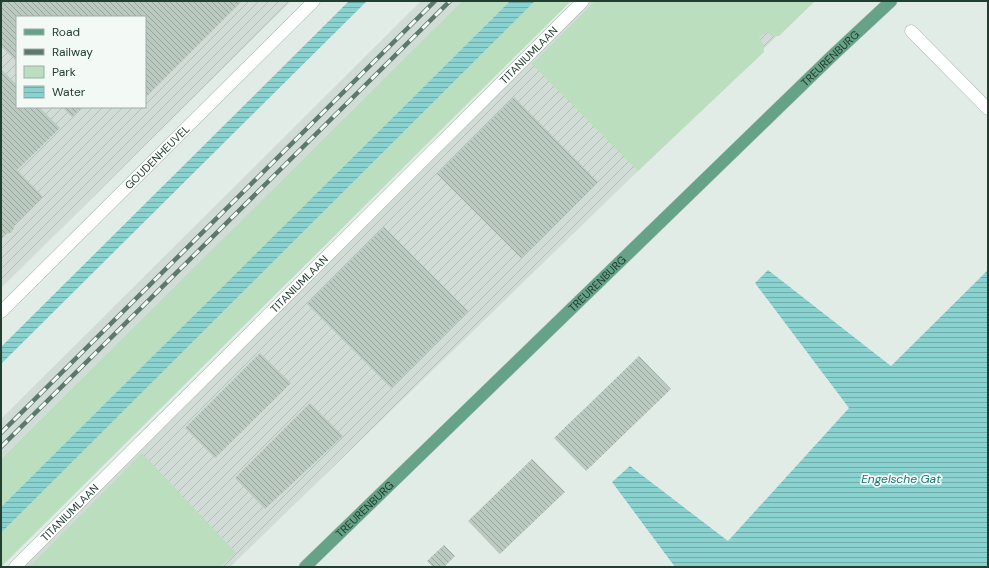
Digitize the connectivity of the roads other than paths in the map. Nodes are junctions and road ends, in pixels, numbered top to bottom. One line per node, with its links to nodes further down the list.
1 (314, 1): 6 (street, GOUDENHEUVEL)
2 (583, 1): 7 (street, TITANIUMLAAN)
3 (891, 1): 8 (main road, TREURENBURG)
4 (911, 31): 5 (street)
5 (988, 109)
6 (1, 312)
7 (15, 567)
8 (305, 567)

